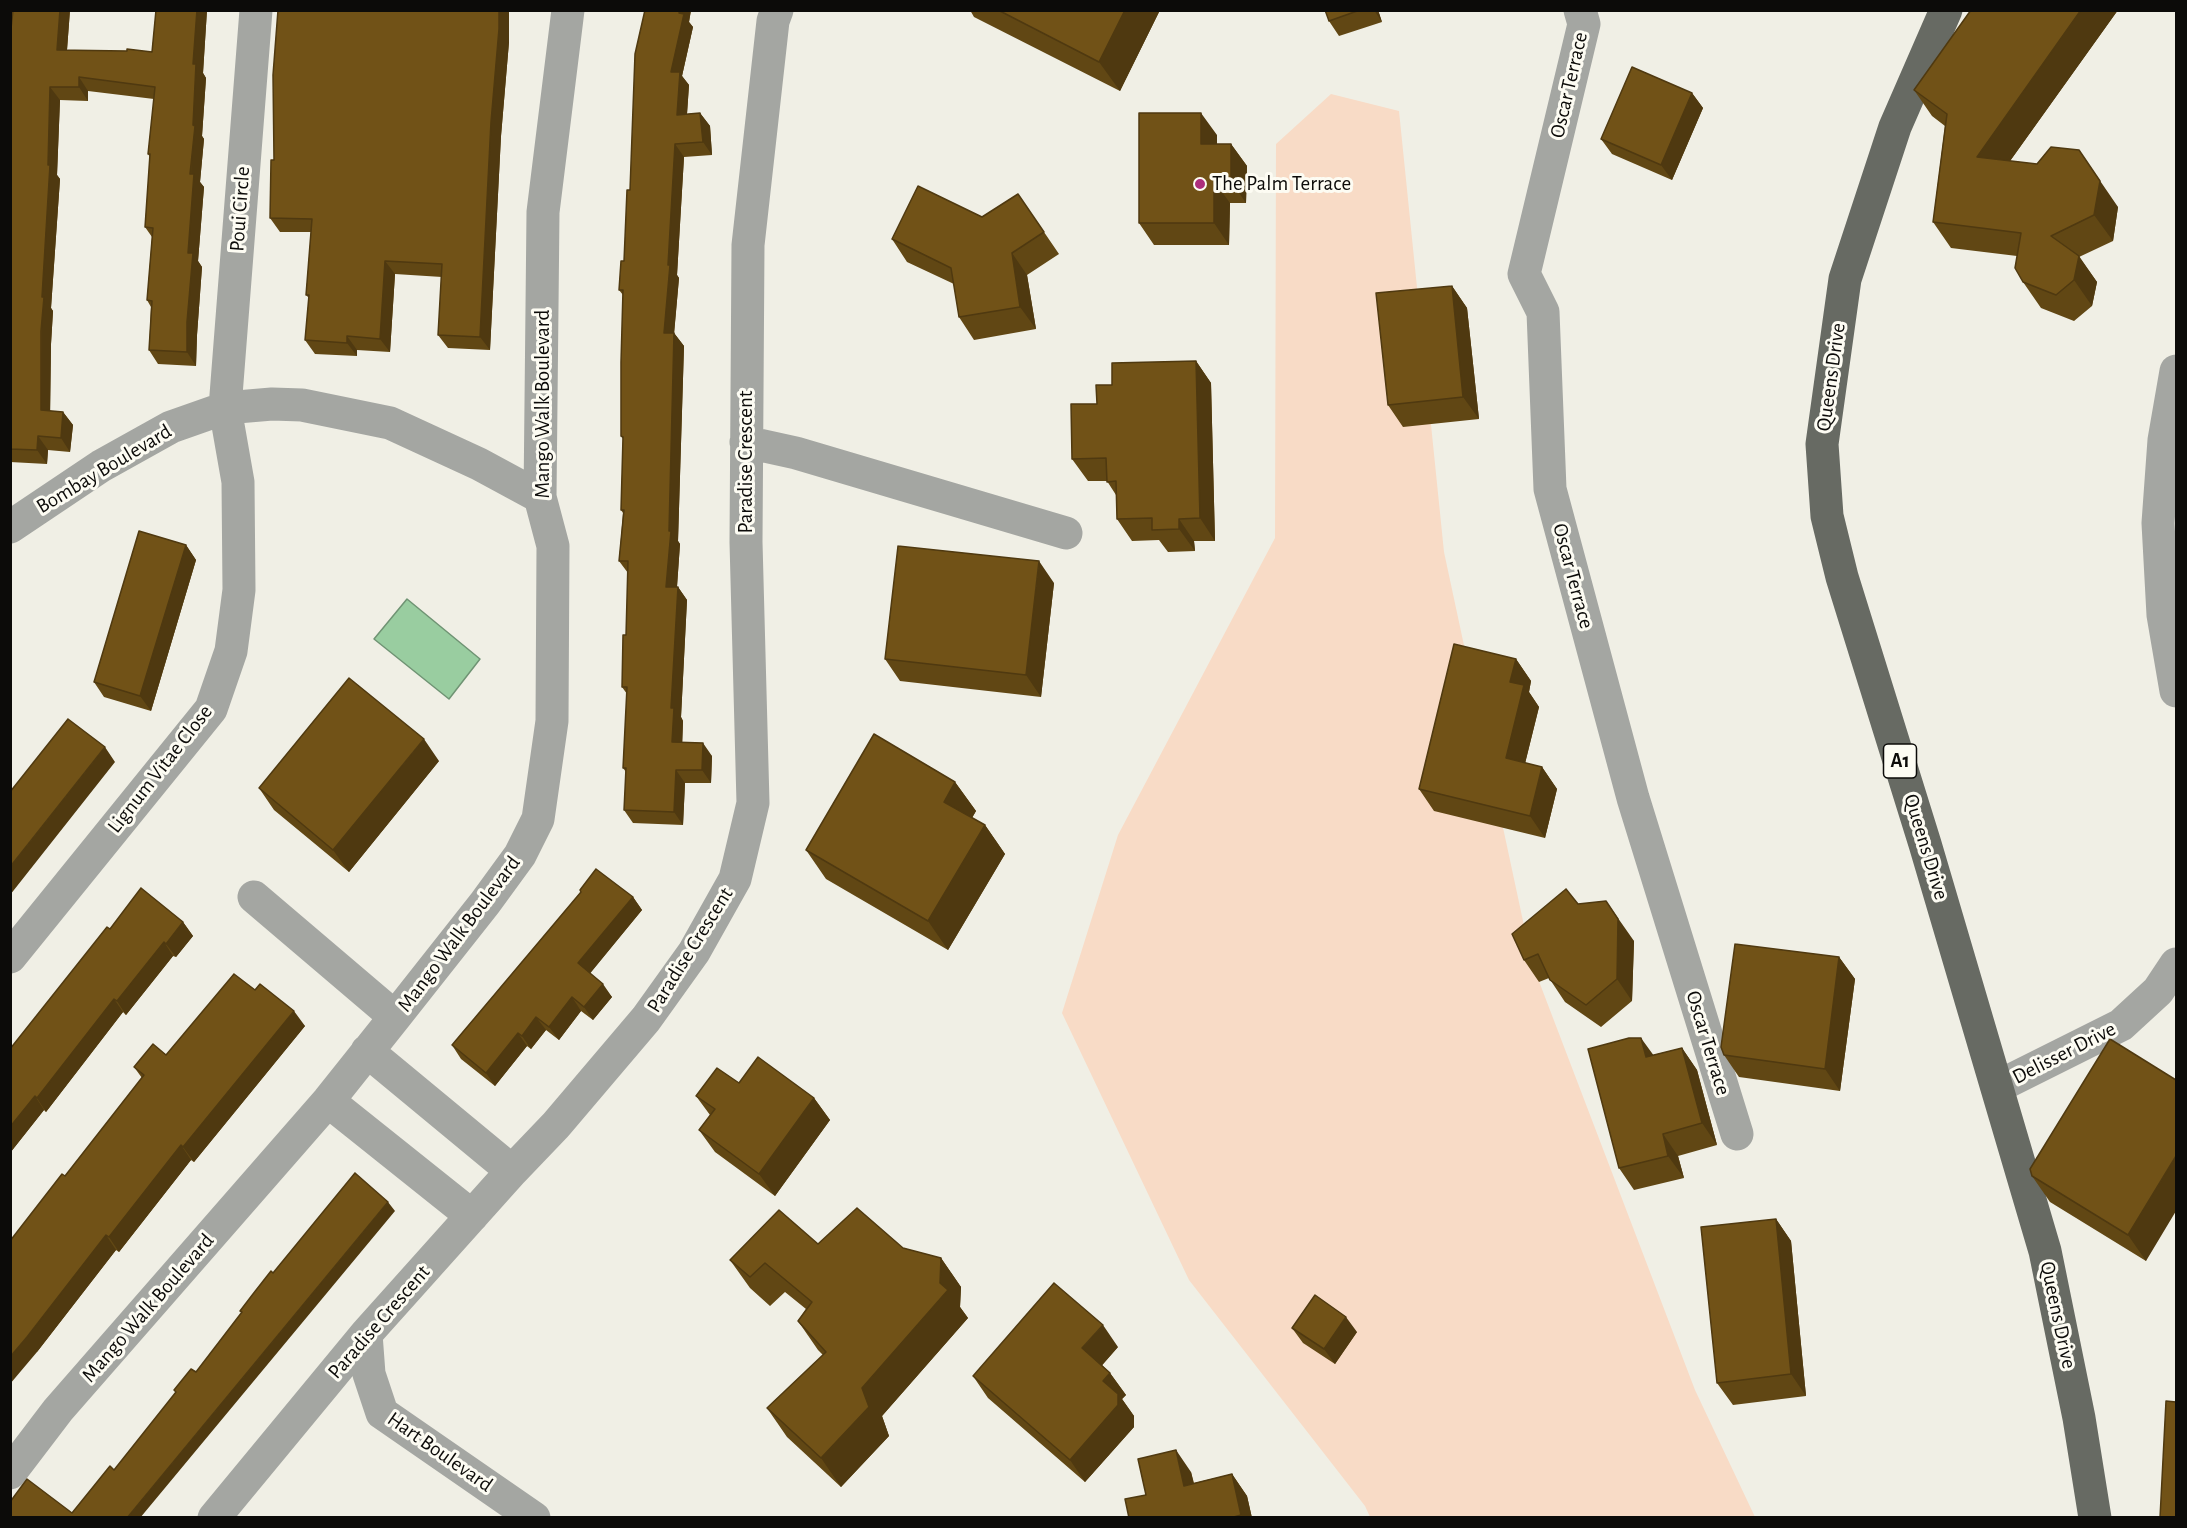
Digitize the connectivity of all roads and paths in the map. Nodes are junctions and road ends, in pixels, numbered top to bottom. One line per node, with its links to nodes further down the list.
1 (256, 10): 7 (street, Poui Circle)
2 (568, 10): 9 (street, Mango Walk Boulevard)
3 (777, 10): 8 (street, Paradise Crescent)
4 (1580, 10): 20 (street, Oscar Terrace)
5 (1946, 10): 18 (main road, Queens Drive / A1)
6 (2176, 371): 12 (street)
7 (225, 408): 9 (street, Bombay Boulevard); 10 (street, Bombay Boulevard); 14 (street, Lignum Vitae Close)
8 (746, 441): 11 (street); 21 (street, Paradise Crescent)
9 (540, 497): 16 (street, Mango Walk Boulevard)
10 (10, 527)
11 (1066, 533)
12 (2176, 691)
13 (254, 897): 16 (street)
14 (10, 957)
15 (2176, 964): 18 (street, Delisser Drive)
16 (395, 1017): 17 (street, Mango Walk Boulevard)
17 (368, 1051): 19 (street, Mango Walk Boulevard); 21 (street)
18 (1997, 1087): 27 (main road, Queens Drive / A1)
19 (328, 1101): 22 (street); 24 (street, Mango Walk Boulevard)
20 (1737, 1134)
21 (512, 1171): 22 (street, Paradise Crescent)
22 (472, 1216): 23 (street, Paradise Crescent)
23 (366, 1334): 25 (street, Paradise Crescent); 26 (street, Hart Boulevard)
24 (10, 1473)
25 (214, 1518)
26 (534, 1518)
27 (2095, 1518)

